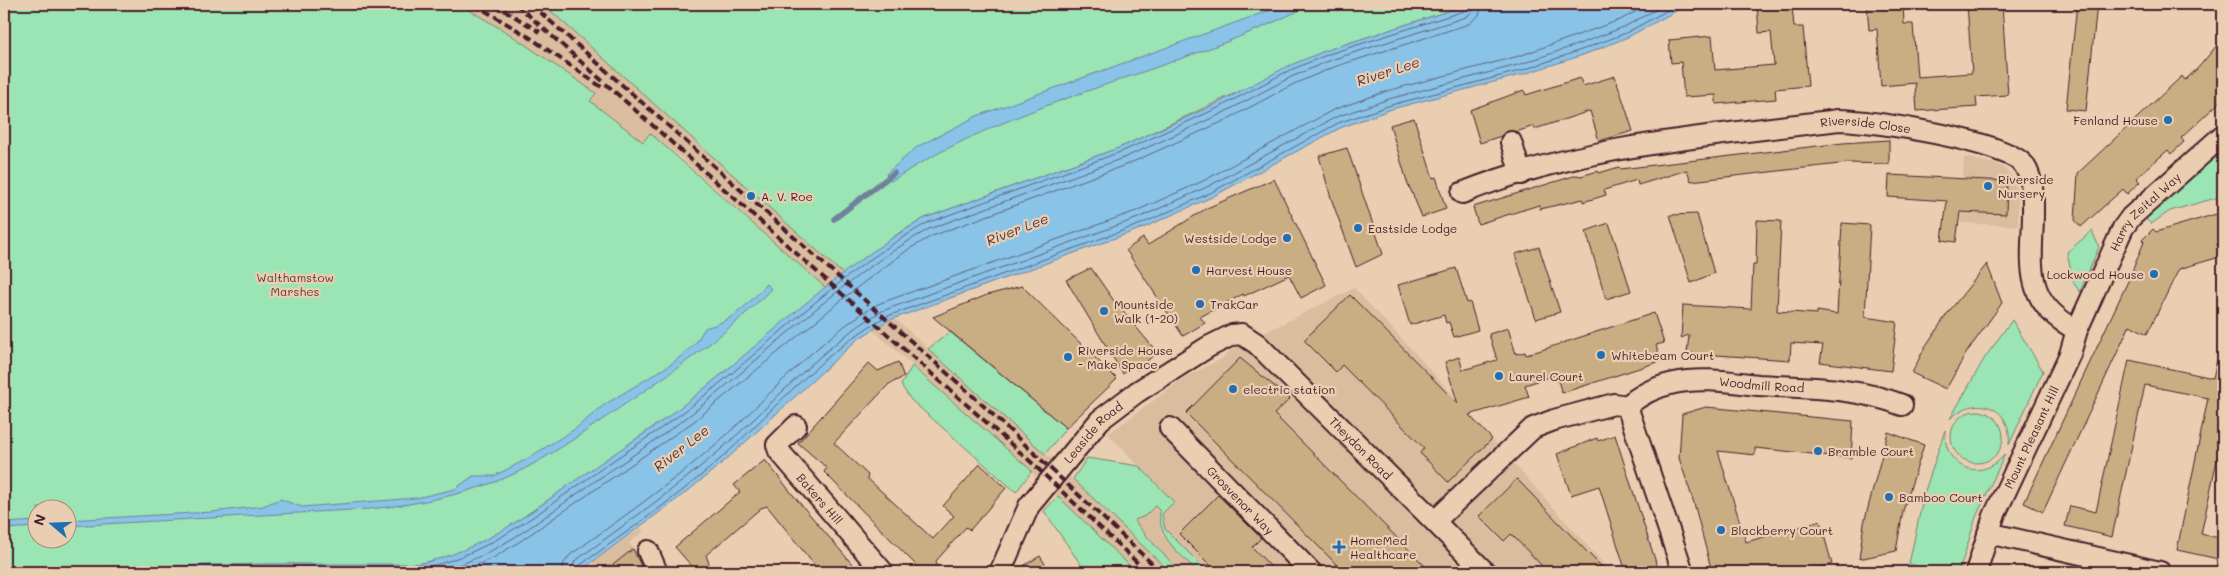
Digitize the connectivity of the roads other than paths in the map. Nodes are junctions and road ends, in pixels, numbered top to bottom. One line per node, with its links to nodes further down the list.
1 (2223, 135): 5 (street, Harry Zeital Way)
2 (1512, 142): 3 (street)
3 (1521, 174): 4 (street, Riverside Close); 6 (street, Riverside Close)
4 (1462, 193)
5 (2089, 304): 6 (street, Mount Pleasant Hill)
6 (2077, 330): 13 (street, Mount Pleasant Hill)
7 (1232, 335): 12 (street, Theydon Road); 17 (street, Leaside Road)
8 (1902, 404): 9 (street, Woodmill Road)
9 (1626, 406): 12 (street); 20 (street)
10 (796, 426): 16 (street, Bakers Hill)
11 (1170, 428): 18 (street, Grosvenor Way)
12 (1435, 522): 19 (street, Theydon Road)
13 (1988, 533): 21 (street, Mount Pleasant Hill); 22 (street)
14 (648, 551): 15 (street)
15 (657, 572)
16 (883, 572)
17 (1000, 572)
18 (1311, 572)
19 (1485, 572)
20 (1683, 572)
21 (1976, 572)
22 (2160, 572)

